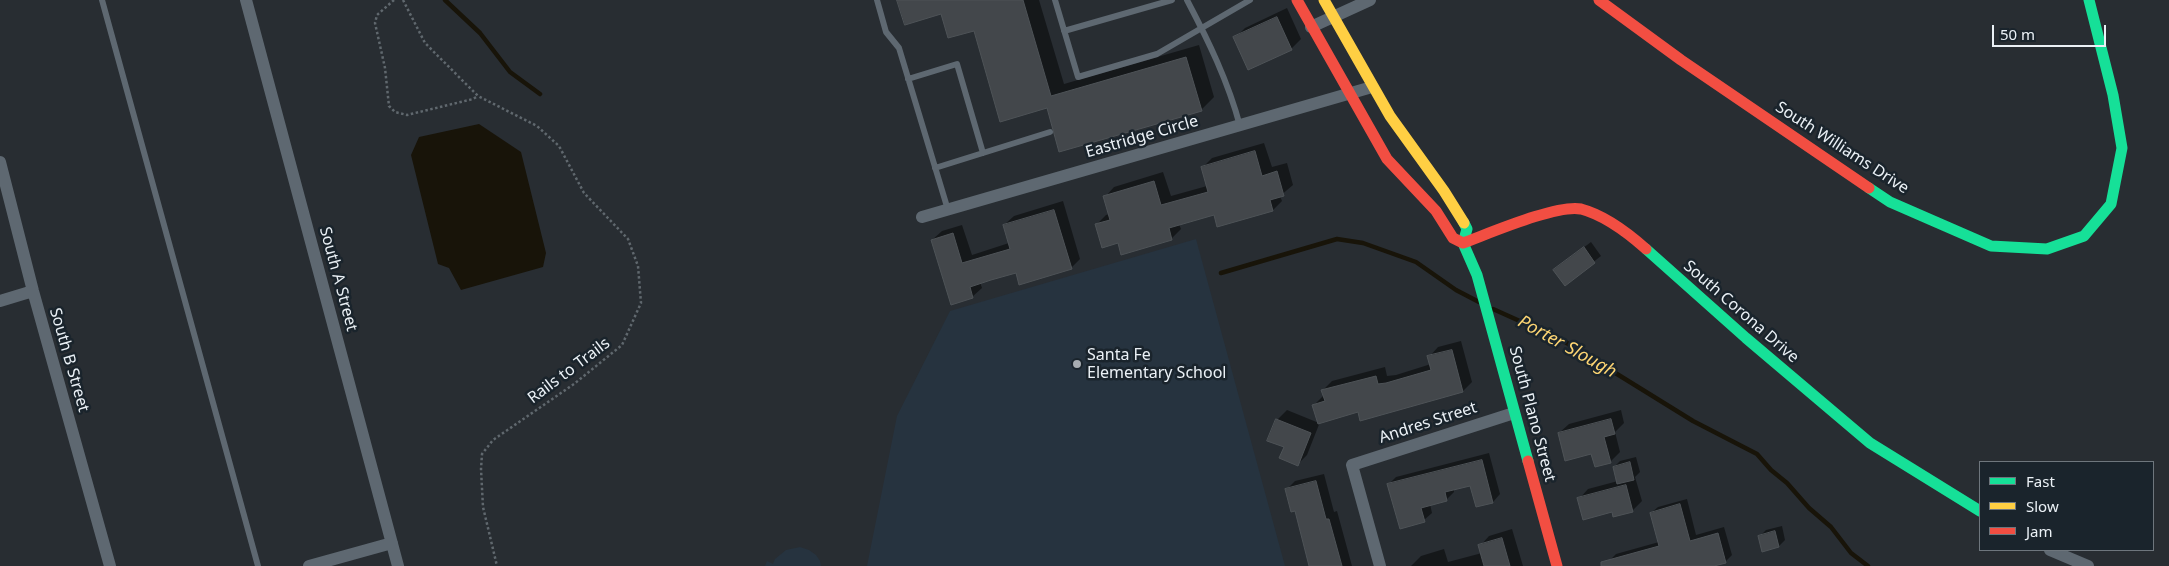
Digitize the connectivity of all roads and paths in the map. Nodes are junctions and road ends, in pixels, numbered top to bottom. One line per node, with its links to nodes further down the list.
1 (102, 0): 38 (lane)
2 (246, 0): 35 (street, South A Street)
3 (394, 0): 22 (path)
4 (403, 0): 22 (path, Rails to Trails)
5 (877, 0): 19 (lane)
6 (1055, 0): 18 (lane)
7 (1172, 0): 18 (lane)
8 (1187, 0): 17 (lane)
9 (1250, 0): 17 (lane)
10 (1296, 0): 16 (street, South Plano Street)
11 (1324, 0): 15 (street, South Plano Street)
12 (1370, 0): 15 (street)
13 (1599, 0): 14 (street, South Williams Drive)
14 (2089, 0)
15 (1332, 16): 16 (street); 20 (street, South Plano Street)
16 (1311, 27): 21 (street, South Plano Street)
17 (1202, 28): 18 (lane); 23 (lane)
18 (1064, 31)
19 (908, 79): 25 (lane); 27 (lane)
20 (1372, 87): 21 (street, Eastridge Circle); 30 (street, South Plano Street)
21 (1349, 94): 23 (street, Eastridge Circle); 30 (street, South Plano Street)
22 (478, 96): 41 (path, Rails to Trails)
23 (1240, 126): 28 (street, Eastridge Circle)
24 (1050, 132): 25 (lane)
25 (983, 153): 27 (lane)
26 (0, 162): 31 (street, South B Street)
27 (935, 168): 28 (lane)
28 (948, 210): 29 (street, Eastridge Circle)
29 (922, 217)
30 (1463, 242): 33 (street, South Plano Street); 34 (street, South Corona Drive)
31 (33, 291): 32 (street); 37 (street, South B Street)
32 (0, 301)
33 (1514, 413): 42 (street, Andres Street); 43 (street, South Plano Street)
34 (1979, 510)
35 (392, 543): 39 (street); 40 (street, South A Street)
36 (2052, 551): 44 (street)
37 (110, 566)
38 (258, 566)
39 (309, 566)
40 (398, 566)
41 (497, 566)
42 (1380, 566)
43 (1557, 566)
44 (2088, 566)

